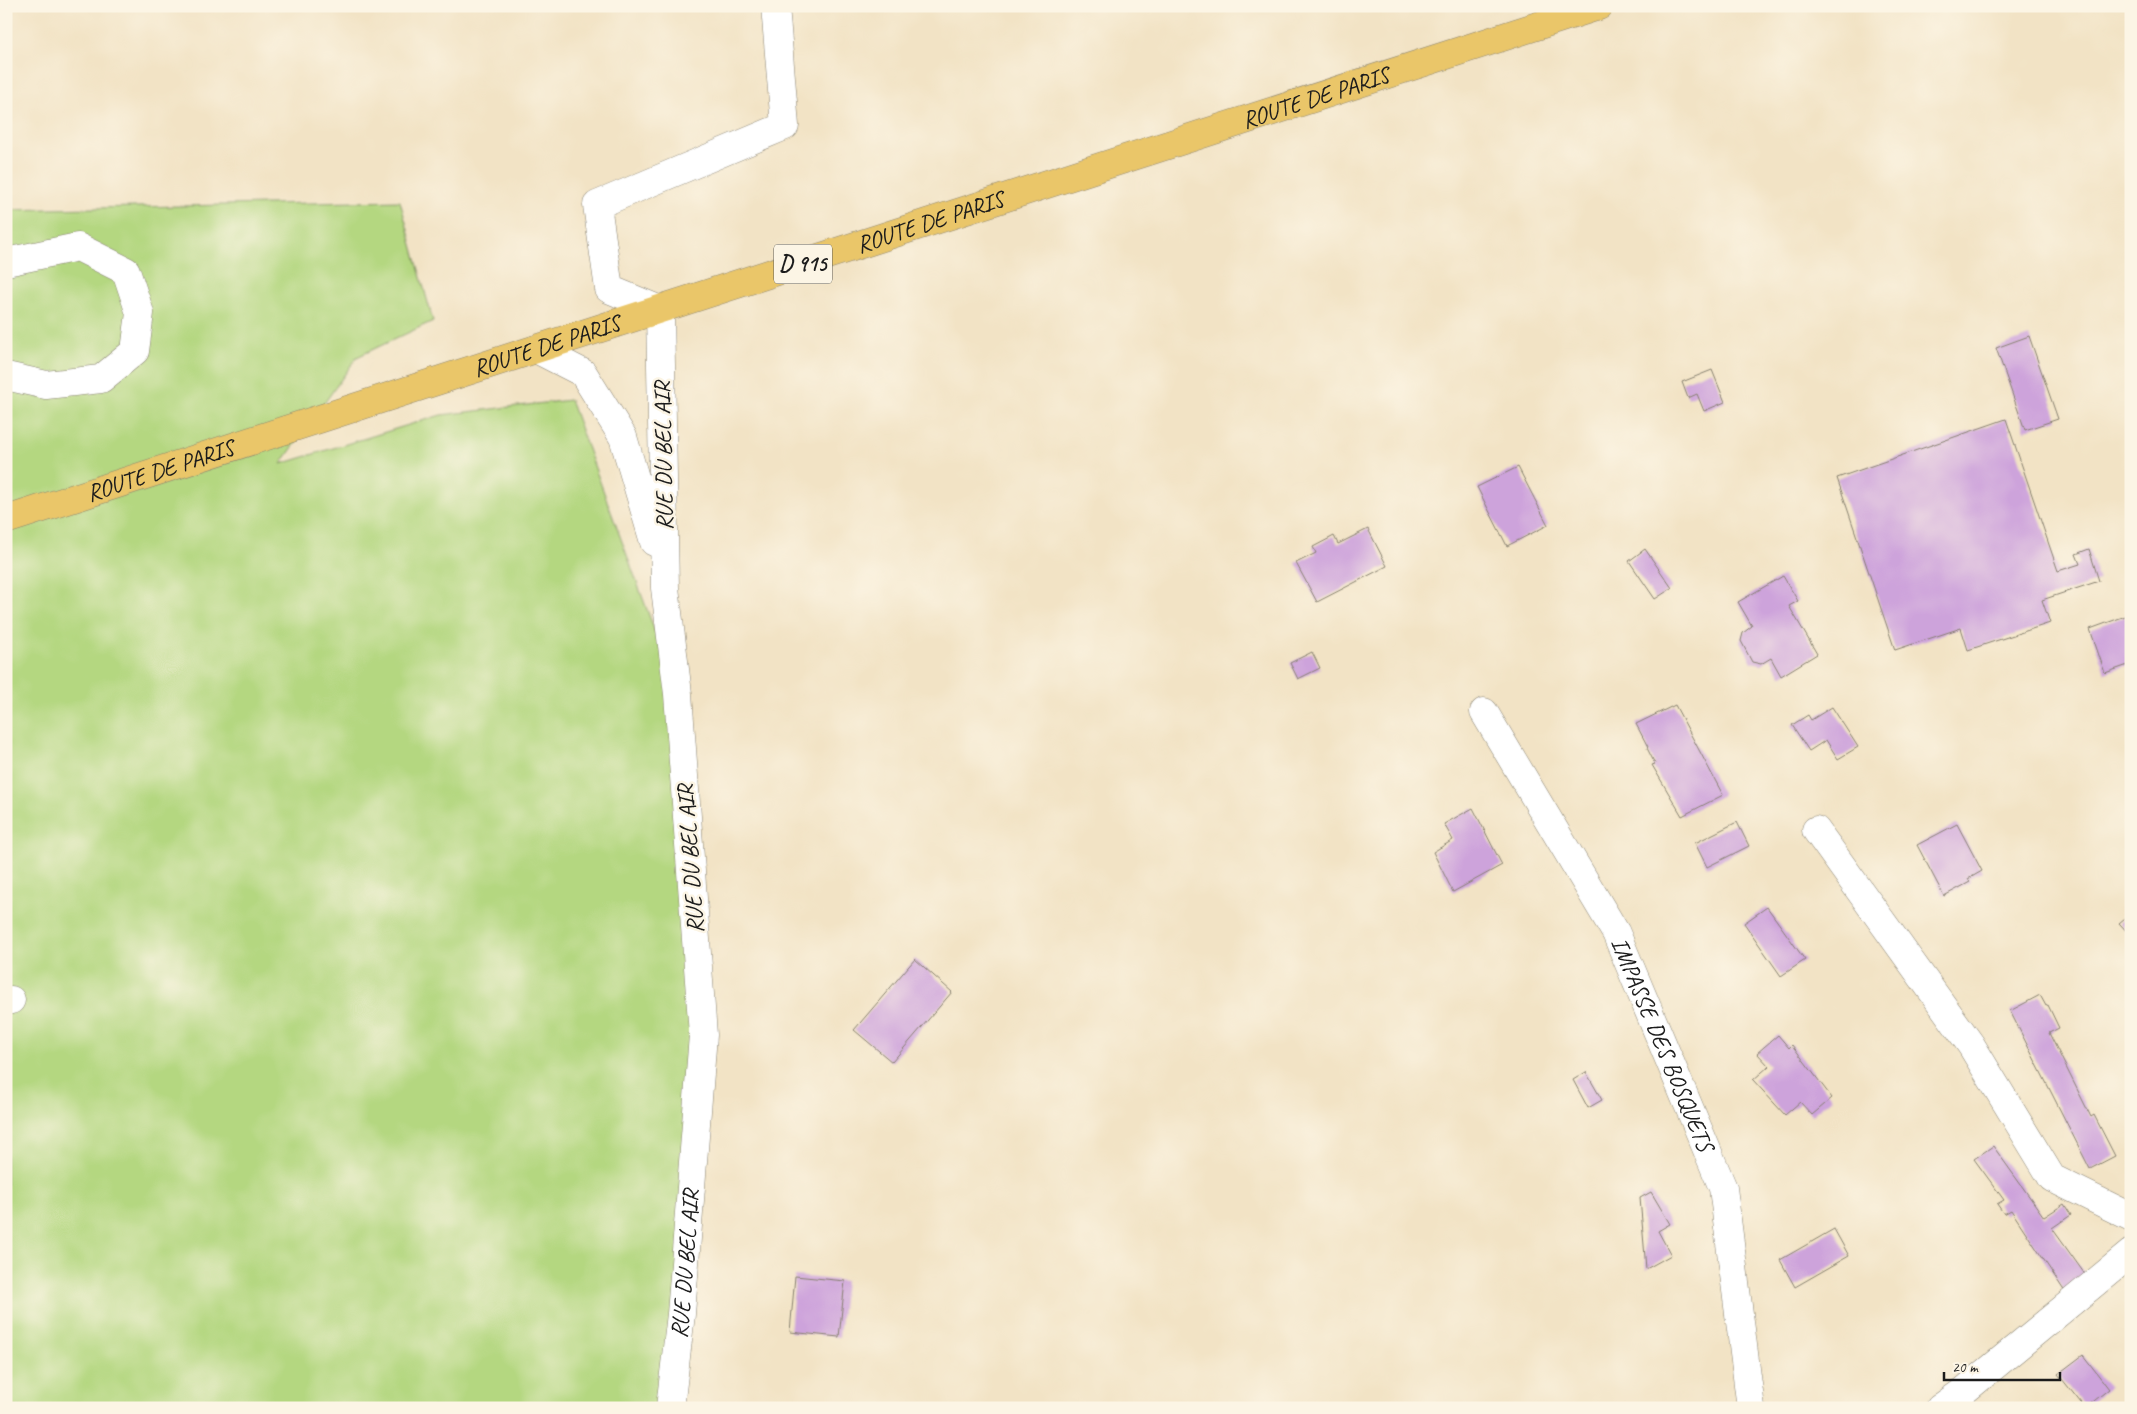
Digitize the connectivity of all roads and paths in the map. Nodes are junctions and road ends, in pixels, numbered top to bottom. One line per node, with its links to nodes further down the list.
1 (775, 6): 4 (street)
2 (1599, 6): 4 (main road, ROUTE DE PARIS / D 915)
3 (6, 262): 6 (street)
4 (660, 310): 5 (main road, ROUTE DE PARIS / D 915); 8 (street, RUE DU BEL AIR)
5 (536, 349): 7 (main road, ROUTE DE PARIS / D 915); 8 (street)
6 (6, 376)
7 (6, 520)
8 (665, 588): 13 (street, RUE DU BEL AIR)
9 (1484, 712): 14 (street, IMPASSE DES BOSQUETS)
10 (1816, 830): 11 (street)
11 (2131, 1216)
12 (2131, 1253): 15 (street)
13 (670, 1408)
14 (1751, 1408)
15 (1940, 1408)

